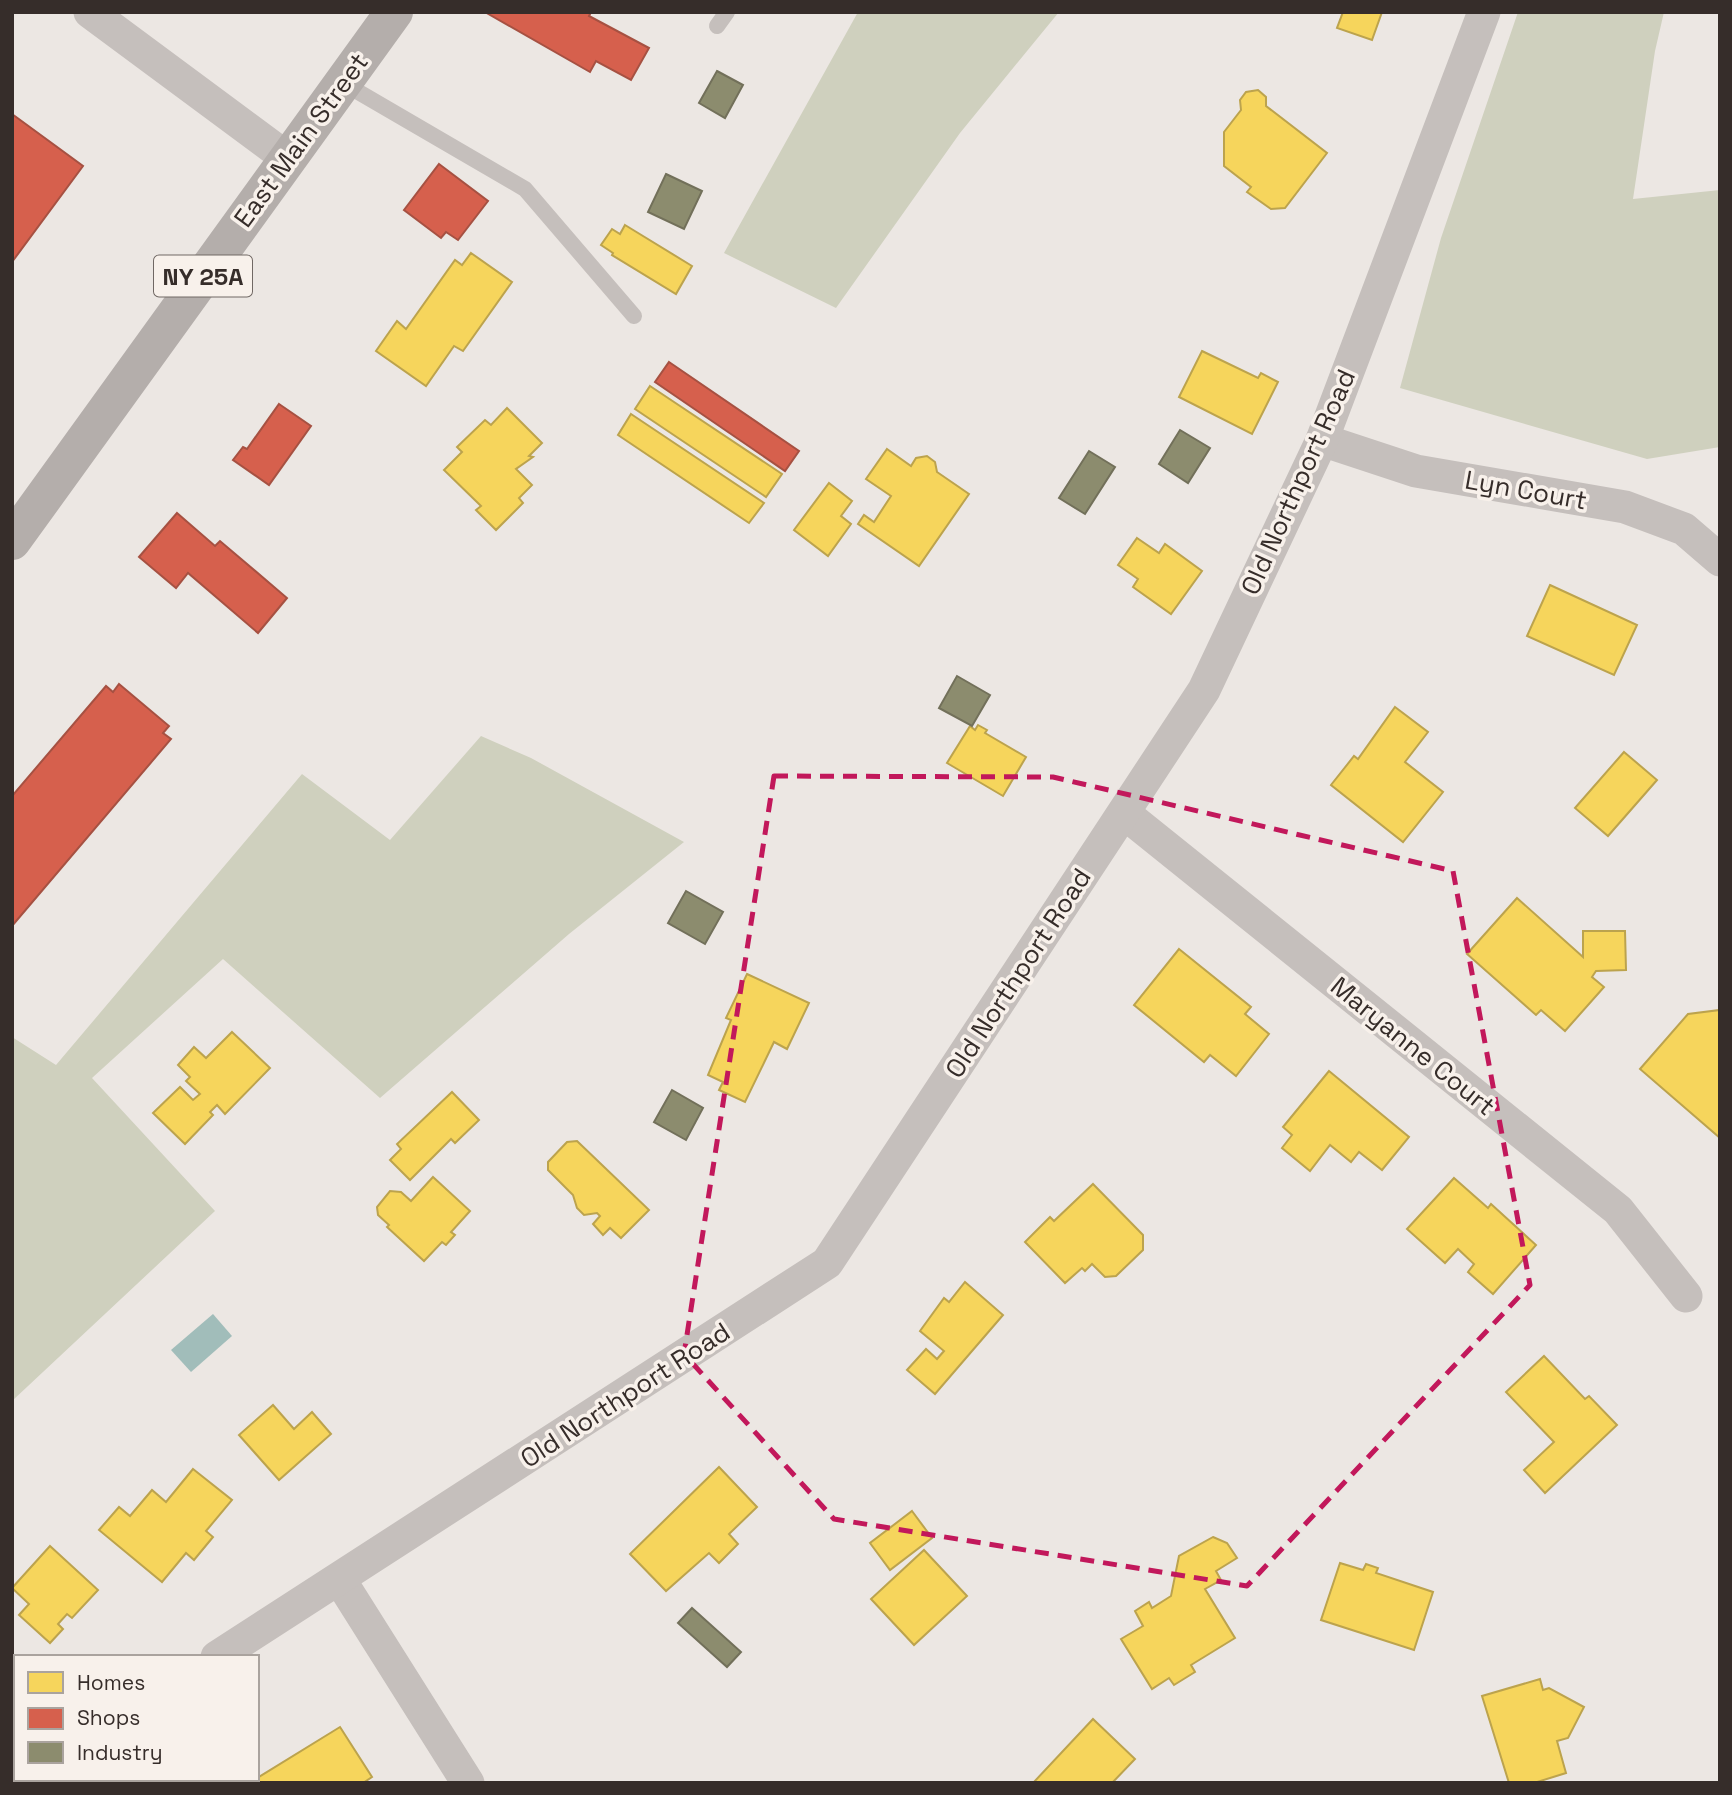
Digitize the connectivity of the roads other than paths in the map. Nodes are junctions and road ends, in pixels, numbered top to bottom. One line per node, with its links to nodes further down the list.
1 (90, 12): 7 (street)
2 (394, 12): 6 (main road, East Main Street / NY 25A)
3 (727, 12): 5 (lane)
4 (1484, 12): 9 (street, Old Northport Road)
5 (717, 26)
6 (343, 83): 7 (main road, East Main Street / NY 25A); 8 (lane)
7 (287, 158): 10 (main road, East Main Street / NY 25A)
8 (634, 316)
9 (1322, 440): 11 (street, Lyn Court); 12 (street, Old Northport Road)
10 (12, 541)
11 (1720, 560)
12 (1124, 813): 13 (street, Maryanne Court); 14 (street, Old Northport Road)
13 (1686, 1296)
14 (340, 1580): 15 (street, Old Northport Road); 16 (street)
15 (220, 1655)
16 (468, 1783)

